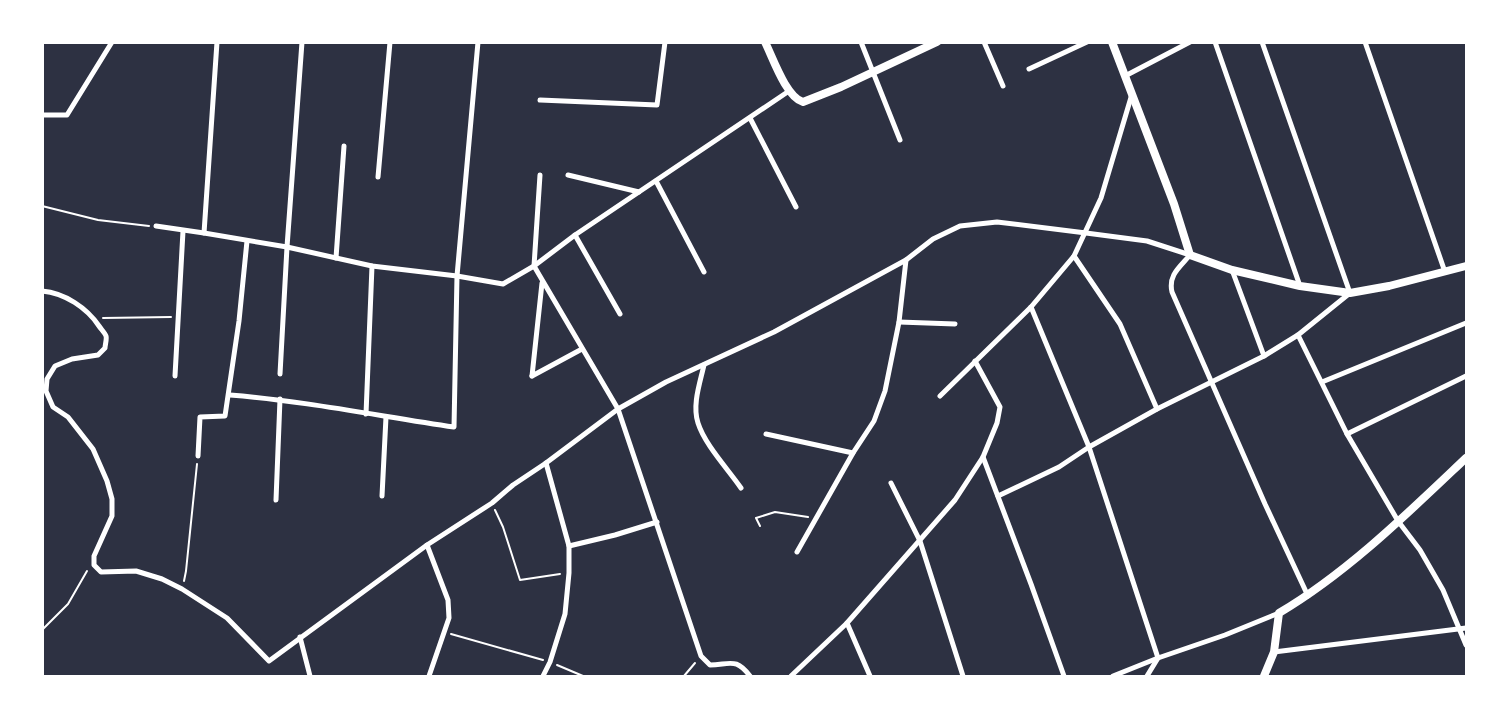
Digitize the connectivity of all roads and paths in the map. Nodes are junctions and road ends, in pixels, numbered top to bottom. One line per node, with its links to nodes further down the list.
1 (112, 42): 24 (street)
2 (217, 42): 37 (street)
3 (302, 42): 41 (street)
4 (390, 42): 30 (street)
5 (478, 42): 52 (street)
6 (665, 42): 23 (street)
7 (765, 42): 21 (street)
8 (861, 42): 18 (street)
9 (937, 42): 18 (street)
10 (984, 42): 20 (street)
11 (1086, 42): 17 (street)
12 (1112, 42): 19 (street)
13 (1190, 42): 19 (street)
14 (1214, 42): 54 (street)
15 (1262, 42): 56 (street)
16 (1365, 42): 51 (street)
17 (1029, 69)
18 (873, 72): 21 (street); 26 (street)
19 (1125, 76): 22 (street)
20 (1003, 86)
21 (788, 91): 25 (street)
22 (1132, 93): 38 (street); 42 (street)
23 (540, 100)
24 (42, 115)
25 (750, 118): 31 (street); 34 (street)
26 (900, 140)
27 (344, 146): 44 (street)
28 (540, 175): 47 (street)
29 (568, 175): 32 (street)
30 (378, 176)
31 (656, 181): 32 (street); 50 (street)
32 (639, 192): 39 (street)
33 (42, 206): 35 (path)
34 (796, 207)
35 (156, 226): 36 (street)
36 (183, 231): 37 (street); 59 (street)
37 (204, 233): 40 (street)
38 (1086, 233): 42 (street); 43 (street); 45 (street)
39 (575, 235): 47 (street); 58 (street)
40 (247, 241): 41 (street); 74 (street)
41 (286, 247): 44 (street); 69 (street)
42 (1190, 255): 49 (street); 72 (street)
43 (1074, 256): 57 (street); 78 (street)
44 (336, 258): 46 (street)
45 (906, 260): 61 (street); 68 (street)
46 (372, 266): 52 (street); 79 (street)
47 (534, 266): 52 (street); 53 (street)
48 (1466, 266): 51 (street)
49 (1232, 270): 54 (street); 66 (street)
50 (704, 272)
51 (1445, 272): 56 (street)
52 (457, 276): 80 (street)
53 (543, 281): 65 (street); 65 (street)
54 (1300, 286): 56 (street)
55 (42, 291): 60 (street)
56 (1350, 293): 64 (street)
57 (1031, 307): 67 (street); 83 (street)
58 (620, 314)
59 (178, 317): 60 (path); 70 (street)
60 (93, 318): 103 (street)
61 (899, 322): 63 (street); 84 (street)
62 (1466, 323): 73 (street)
63 (954, 324)
64 (1298, 335): 66 (street); 73 (street)
65 (582, 349): 77 (street)
66 (1264, 356): 72 (street)
67 (975, 361): 75 (street); 86 (street)
68 (704, 365): 77 (street); 90 (street)
69 (280, 374)
70 (176, 376)
71 (1466, 376): 82 (street)
72 (1213, 381): 78 (street); 106 (street)
73 (1322, 382): 82 (street)
74 (230, 395): 76 (street); 85 (street)
75 (940, 396)
76 (280, 399): 79 (street); 93 (street)
77 (618, 409): 88 (street); 97 (street)
78 (1157, 409): 83 (street)
79 (366, 414): 80 (street)
80 (386, 417): 91 (street)
81 (766, 434): 84 (street)
82 (1347, 434): 96 (street)
83 (1089, 447): 92 (street); 117 (street)
84 (852, 453): 95 (street)
85 (198, 456): 105 (path)
86 (983, 457): 92 (street); 99 (street)
87 (1466, 458): 96 (street)
88 (546, 463): 94 (street); 101 (street)
89 (891, 483): 99 (street)
90 (741, 488)
91 (382, 496)
92 (998, 496): 128 (street)
93 (276, 500)
94 (492, 503): 100 (street); 104 (path)
95 (815, 518): 98 (path); 102 (street)
96 (1398, 521): 106 (street); 110 (street)
97 (657, 522): 101 (street); 116 (street)
98 (760, 526)
99 (920, 541): 108 (street); 127 (street)
100 (427, 545): 112 (street); 113 (street)
101 (569, 546): 104 (street)
102 (797, 552)
103 (94, 564): 105 (street); 111 (path)
104 (569, 573): 118 (street)
105 (182, 589): 113 (street)
106 (1308, 596): 107 (street)
107 (1279, 613): 115 (street); 117 (street)
108 (847, 623): 125 (street); 126 (street)
109 (1466, 628): 110 (street)
110 (1459, 629): 114 (street); 115 (street)
111 (42, 630)
112 (444, 632): 118 (path); 120 (street)
113 (300, 637): 119 (street)
114 (1466, 645)
115 (1274, 652): 131 (street)
116 (701, 656): 123 (path); 124 (street)
117 (1158, 658): 129 (street); 130 (street)
118 (550, 662): 121 (street); 122 (path)
119 (310, 676)
120 (429, 676)
121 (543, 676)
122 (583, 676)
123 (684, 676)
124 (750, 676)
125 (791, 676)
126 (870, 676)
127 (963, 676)
128 (1064, 676)
129 (1113, 676)
130 (1147, 676)
131 (1264, 676)

